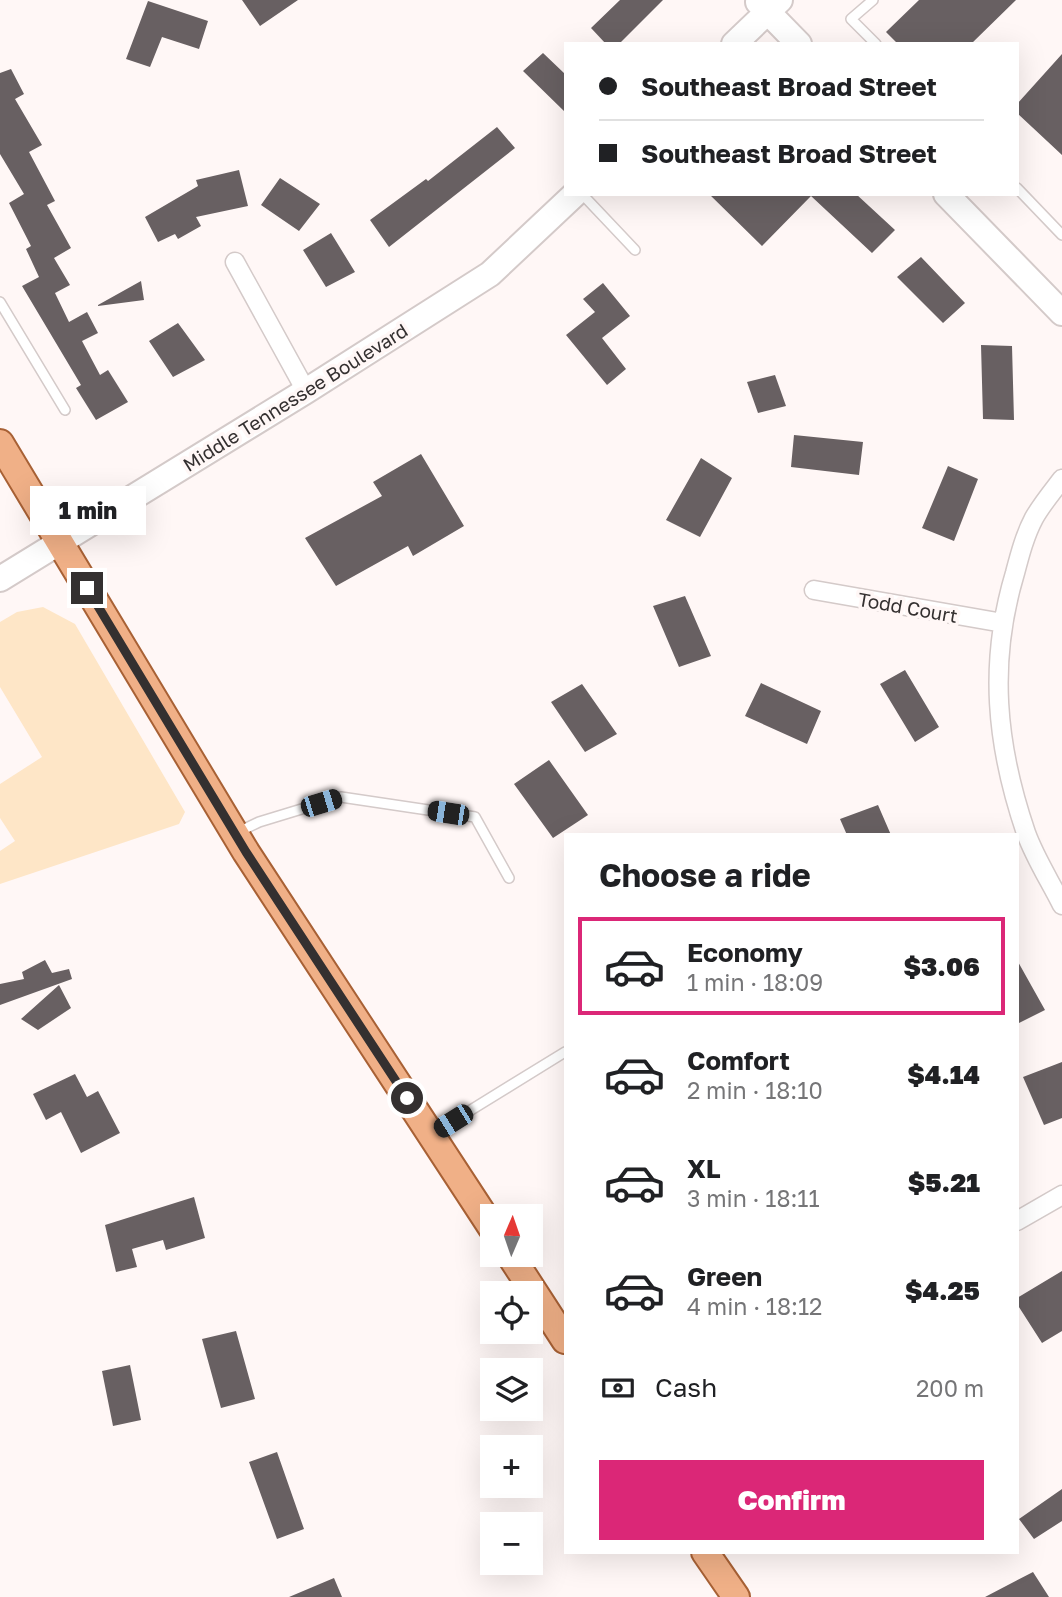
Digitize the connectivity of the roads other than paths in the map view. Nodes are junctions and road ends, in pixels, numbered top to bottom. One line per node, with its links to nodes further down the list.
1 (873, 0): 5 (lane)
2 (768, 4): 3 (main road); 4 (main road)
3 (736, 42)
4 (797, 42)
5 (874, 42)
6 (1019, 190): 10 (lane)
7 (573, 196): 15 (main road, Middle Tennessee Boulevard)
8 (584, 196): 11 (lane)
9 (948, 196): 14 (main road)
10 (1062, 235)
11 (635, 250)
12 (235, 262): 15 (street)
13 (0, 302): 16 (lane)
14 (1062, 313)
15 (306, 391): 19 (main road, Middle Tennessee Boulevard)
16 (65, 410)
17 (0, 443): 19 (main road)
18 (1062, 479): 22 (street)
19 (60, 543): 20 (main road, Middle Tennessee Boulevard); 23 (main road)
20 (0, 579)
21 (814, 590): 22 (street, Todd Court)
22 (1003, 623): 25 (street)
23 (234, 834): 24 (lane); 27 (main road)
24 (509, 878)
25 (1062, 905)
26 (564, 1053): 27 (lane)
27 (431, 1135): 29 (main road)
28 (1062, 1195): 30 (street)
29 (480, 1210)
30 (1019, 1220)
31 (518, 1267): 32 (main road)
32 (564, 1338)
33 (706, 1554): 34 (main road)
34 (736, 1597)

